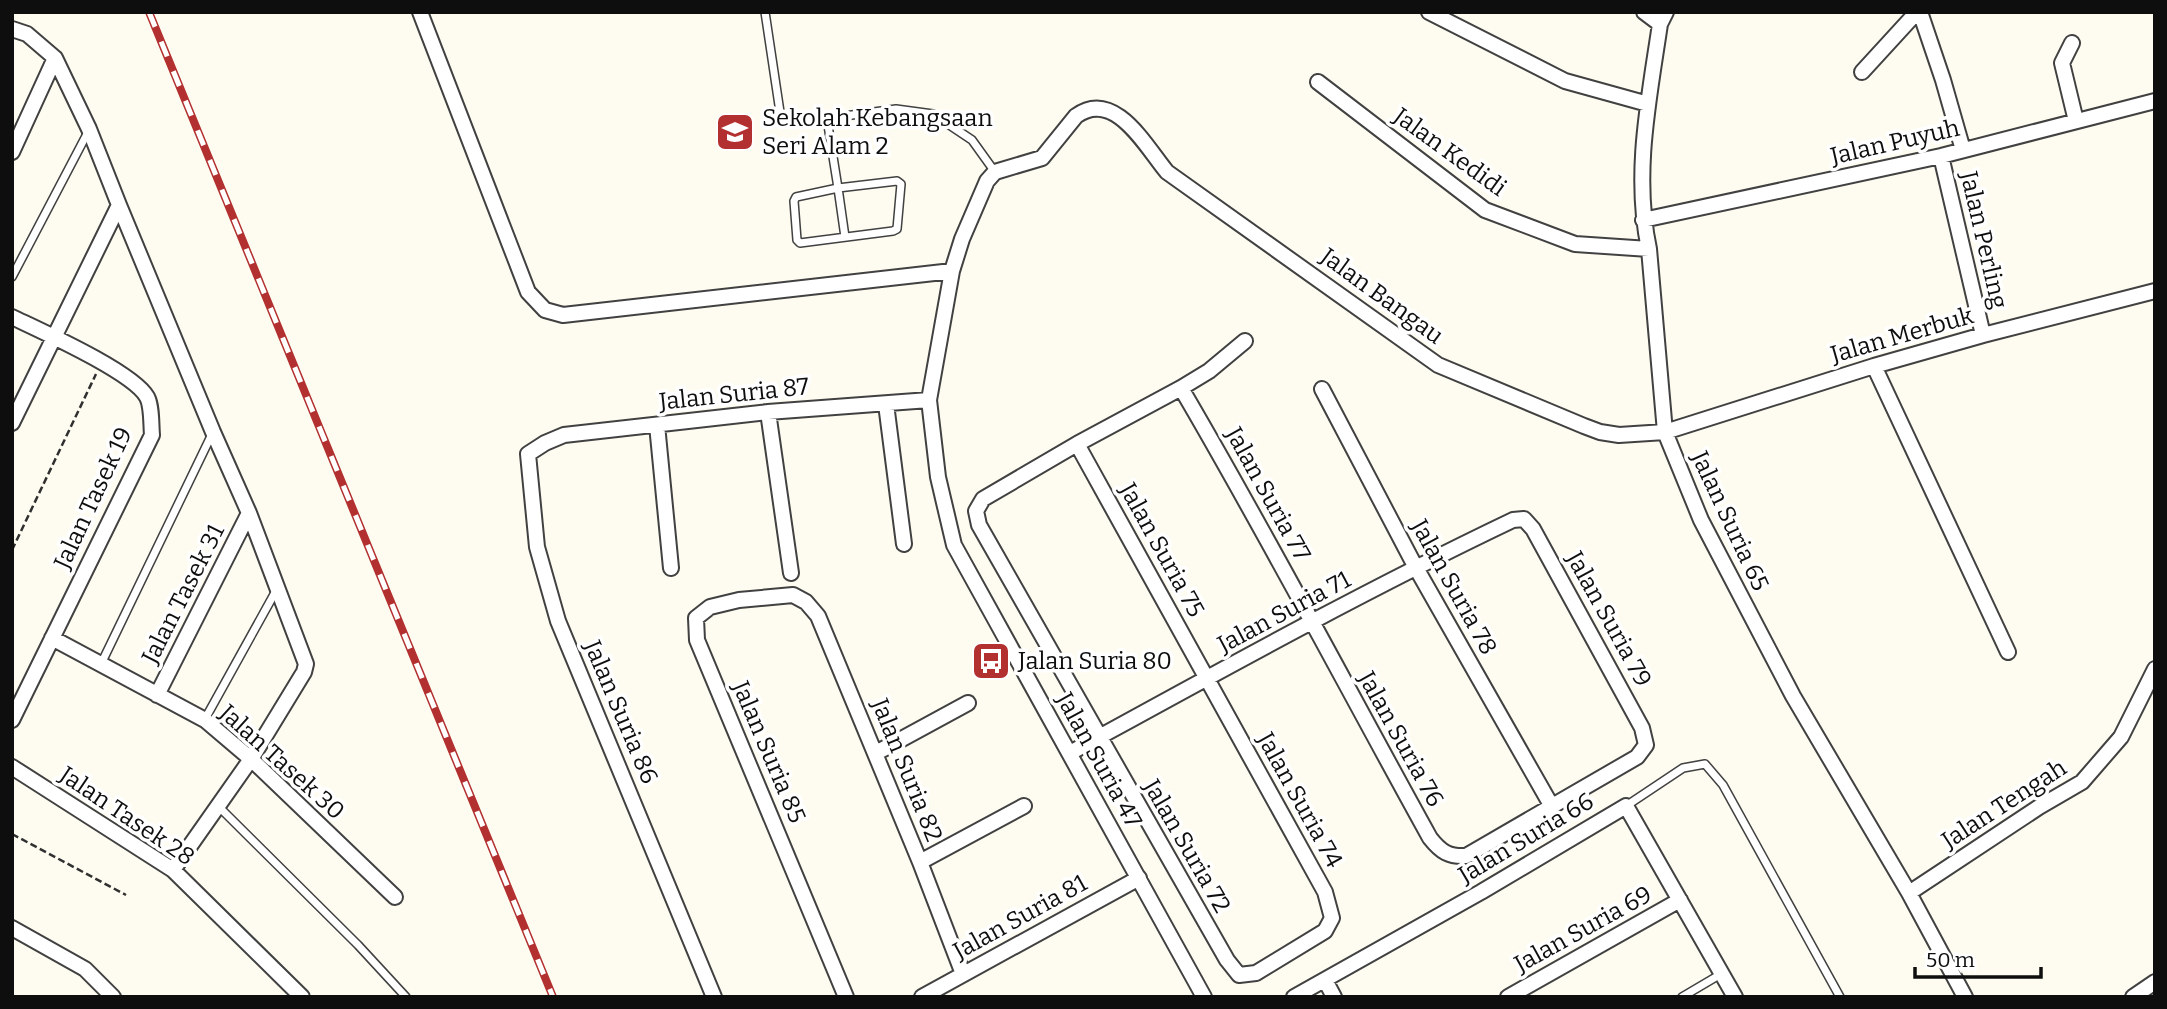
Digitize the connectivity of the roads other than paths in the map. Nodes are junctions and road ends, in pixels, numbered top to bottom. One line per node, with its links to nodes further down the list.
1 (420, 12): 26 (street)
2 (765, 12): 14 (lane)
3 (1429, 12): 13 (street)
4 (1644, 12): 6 (street)
5 (1919, 12): 10 (street); 17 (street, Jalan Perling)
6 (1663, 18): 13 (street, Jalan Suria 65)
7 (12, 29): 9 (street)
8 (2071, 43): 15 (street)
9 (55, 58): 16 (street); 18 (street)
10 (1862, 72)
11 (1318, 82): 25 (street, Jalan Kedidi)
12 (2155, 101): 15 (street, Jalan Puyuh)
13 (1648, 104): 23 (street, Jalan Suria 65)
14 (827, 119): 20 (lane); 21 (lane)
15 (2076, 121): 17 (street, Jalan Puyuh)
16 (89, 128): 22 (street); 27 (lane)
17 (1963, 150): 19 (street, Jalan Puyuh)
18 (12, 152)
19 (1941, 156): 23 (street, Jalan Puyuh); 30 (street, Jalan Perling)
20 (995, 172): 26 (street, Jalan Suria 47); 42 (street, Jalan Bangau)
21 (838, 188): 24 (lane); 24 (lane); 24 (lane)
22 (119, 205): 31 (street); 41 (street)
23 (1643, 220): 25 (street, Jalan Suria 65)
24 (845, 237)
25 (1649, 249): 42 (street, Jalan Suria 65)
26 (951, 271): 36 (street, Jalan Suria 47)
27 (12, 277)
28 (2155, 291): 30 (street, Jalan Merbuk)
29 (12, 317): 31 (street, Jalan Tasek 19)
30 (1983, 335): 33 (street, Jalan Merbuk)
31 (53, 336): 39 (street); 54 (street, Jalan Tasek 19)
32 (1245, 341): 34 (street)
33 (1874, 366): 42 (street, Jalan Merbuk); 55 (street)
34 (1181, 388): 44 (street); 53 (street, Jalan Suria 77)
35 (1322, 389): 48 (street, Jalan Suria 78)
36 (929, 400): 37 (street, Jalan Suria 87); 65 (street, Jalan Suria 47)
37 (886, 404): 38 (street, Jalan Suria 87); 47 (street)
38 (768, 412): 40 (street, Jalan Suria 87); 50 (street)
39 (12, 423)
40 (657, 425): 43 (street, Jalan Suria 87); 49 (street)
41 (213, 432): 45 (street); 56 (lane)
42 (1665, 432): 75 (street, Jalan Suria 65)
43 (545, 443): 88 (street, Jalan Suria 86)
44 (1077, 444): 58 (street, Jalan Suria 75); 63 (street, Jalan Suria 72)
45 (249, 513): 51 (street); 59 (street, Jalan Tasek 31)
46 (1524, 519): 48 (street, Jalan Suria 71); 70 (street, Jalan Suria 79)
47 (904, 544)
48 (1415, 566): 53 (street, Jalan Suria 71); 70 (street, Jalan Suria 78)
49 (671, 568)
50 (791, 573)
51 (277, 589): 62 (lane); 66 (street)
52 (793, 595): 64 (street, Jalan Suria 82); 89 (street, Jalan Suria 85)
53 (1311, 624): 58 (street, Jalan Suria 71); 70 (street, Jalan Suria 76)
54 (52, 638): 56 (street, Jalan Tasek 30); 61 (street, Jalan Tasek 19)
55 (2008, 652)
56 (101, 664): 59 (street, Jalan Tasek 30)
57 (2155, 669): 75 (street, Jalan Tengah)
58 (1206, 679): 63 (street, Jalan Suria 71); 81 (street, Jalan Suria 74)
59 (157, 695): 62 (street, Jalan Tasek 30)
60 (968, 703): 64 (street)
61 (12, 720)
62 (205, 720): 66 (street, Jalan Tasek 30)
63 (1098, 737): 65 (street, Jalan Suria 71); 81 (street, Jalan Suria 72)
64 (876, 753): 72 (street, Jalan Suria 82)
65 (1070, 753): 74 (street, Jalan Suria 47)
66 (251, 759): 68 (street); 76 (street, Jalan Tasek 30)
67 (12, 767): 73 (street, Jalan Tasek 28)
68 (217, 806): 73 (street); 87 (lane)
69 (1024, 806): 72 (street)
70 (1551, 806)
71 (1626, 806): 77 (street, Jalan Suria 66); 82 (street, Jalan Suria 66); 97 (lane)
72 (920, 862): 79 (street, Jalan Suria 82)
73 (173, 870): 86 (street, Jalan Tasek 28)
74 (1139, 878): 79 (street, Jalan Suria 81); 91 (street, Jalan Suria 47)
75 (1909, 893): 98 (street, Jalan Suria 65)
76 (395, 897)
77 (1680, 900): 80 (street, Jalan Suria 66); 84 (street, Jalan Suria 69)
78 (12, 928): 85 (street)
79 (963, 974): 90 (street, Jalan Suria 81)
80 (1722, 974): 95 (lane); 96 (street, Jalan Suria 66)
81 (1239, 975)
82 (1325, 980): 92 (street, Jalan Suria 66); 93 (street)
83 (2155, 982): 99 (street)
84 (1532, 991): 94 (street, Jalan Suria 69)
85 (113, 997)
86 (302, 997)
87 (407, 997)
88 (714, 997)
89 (846, 997)
90 (922, 997)
91 (1204, 997)
92 (1294, 997)
93 (1334, 997)
94 (1508, 997)
95 (1682, 997)
96 (1735, 997)
97 (1840, 997)
98 (1965, 997)
99 (2133, 997)

